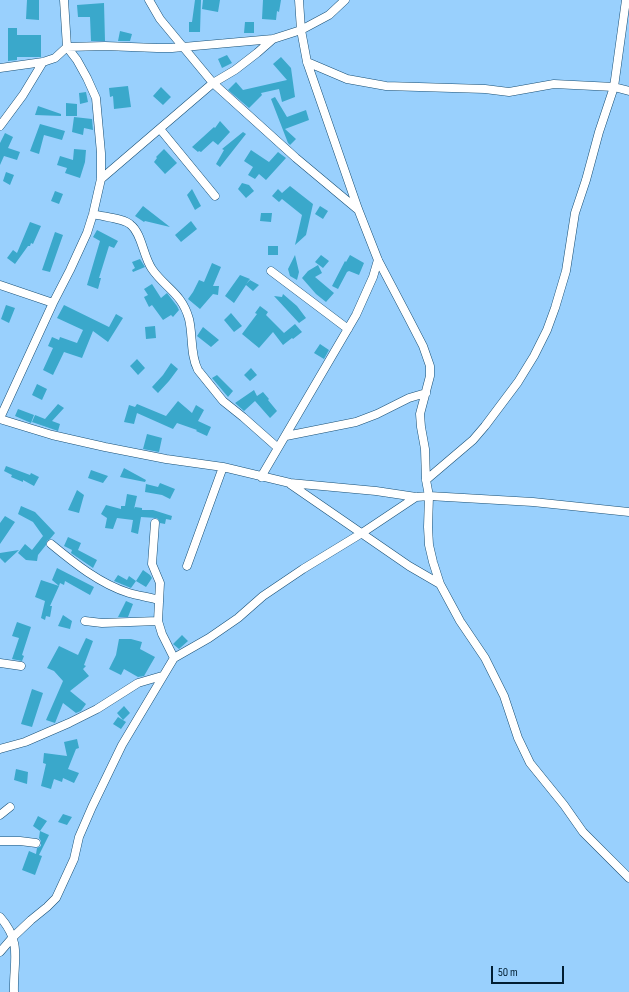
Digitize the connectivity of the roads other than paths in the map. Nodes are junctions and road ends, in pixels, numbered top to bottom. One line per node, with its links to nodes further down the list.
1 (64, 0): 8 (street)
2 (149, 0): 9 (street)
3 (299, 0): 6 (street)
4 (345, 0): 6 (street)
5 (626, 0): 14 (street)
6 (301, 30): 7 (street); 11 (street)
7 (273, 39): 9 (street); 13 (street)
8 (67, 47): 9 (street); 10 (street); 18 (street)
9 (183, 47): 13 (street)
10 (44, 62): 12 (street); 16 (street)
11 (307, 62): 14 (street); 20 (street)
12 (0, 68)
13 (213, 83): 17 (street); 20 (street)
14 (614, 87): 15 (street); 33 (street)
15 (629, 91)
16 (0, 126)
17 (160, 129): 18 (street); 19 (street)
18 (101, 179): 21 (street)
19 (215, 196)
20 (358, 209): 22 (street)
21 (93, 214): 25 (street); 30 (street)
22 (378, 260): 26 (street); 27 (street)
23 (271, 271): 26 (street)
24 (0, 285): 25 (street)
25 (53, 303): 28 (street)
26 (348, 329): 29 (street)
27 (426, 393): 29 (street); 33 (street)
28 (0, 418): 31 (street)
29 (286, 436): 30 (street)
30 (278, 448): 32 (street)
31 (223, 467): 32 (street); 41 (street)
32 (261, 477): 34 (street)
33 (426, 480): 35 (street)
34 (290, 483): 36 (street); 39 (street)
35 (429, 496): 36 (street); 37 (street); 42 (street)
36 (416, 497): 39 (street)
37 (629, 512)
38 (155, 523): 43 (street)
39 (362, 533): 42 (street); 46 (street)
40 (51, 544): 43 (street)
41 (188, 566)
42 (440, 584): 55 (street)
43 (159, 600): 45 (street)
44 (85, 621): 45 (street)
45 (158, 621): 46 (street)
46 (174, 658): 49 (street)
47 (0, 663): 48 (street)
48 (21, 666)
49 (162, 676): 50 (street); 57 (street)
50 (0, 749)
51 (10, 807): 52 (street)
52 (0, 815)
53 (0, 841): 54 (street)
54 (36, 843)
55 (629, 878)
56 (0, 917): 57 (street)
57 (13, 937): 58 (street); 59 (street)
58 (0, 952)
59 (14, 992)

